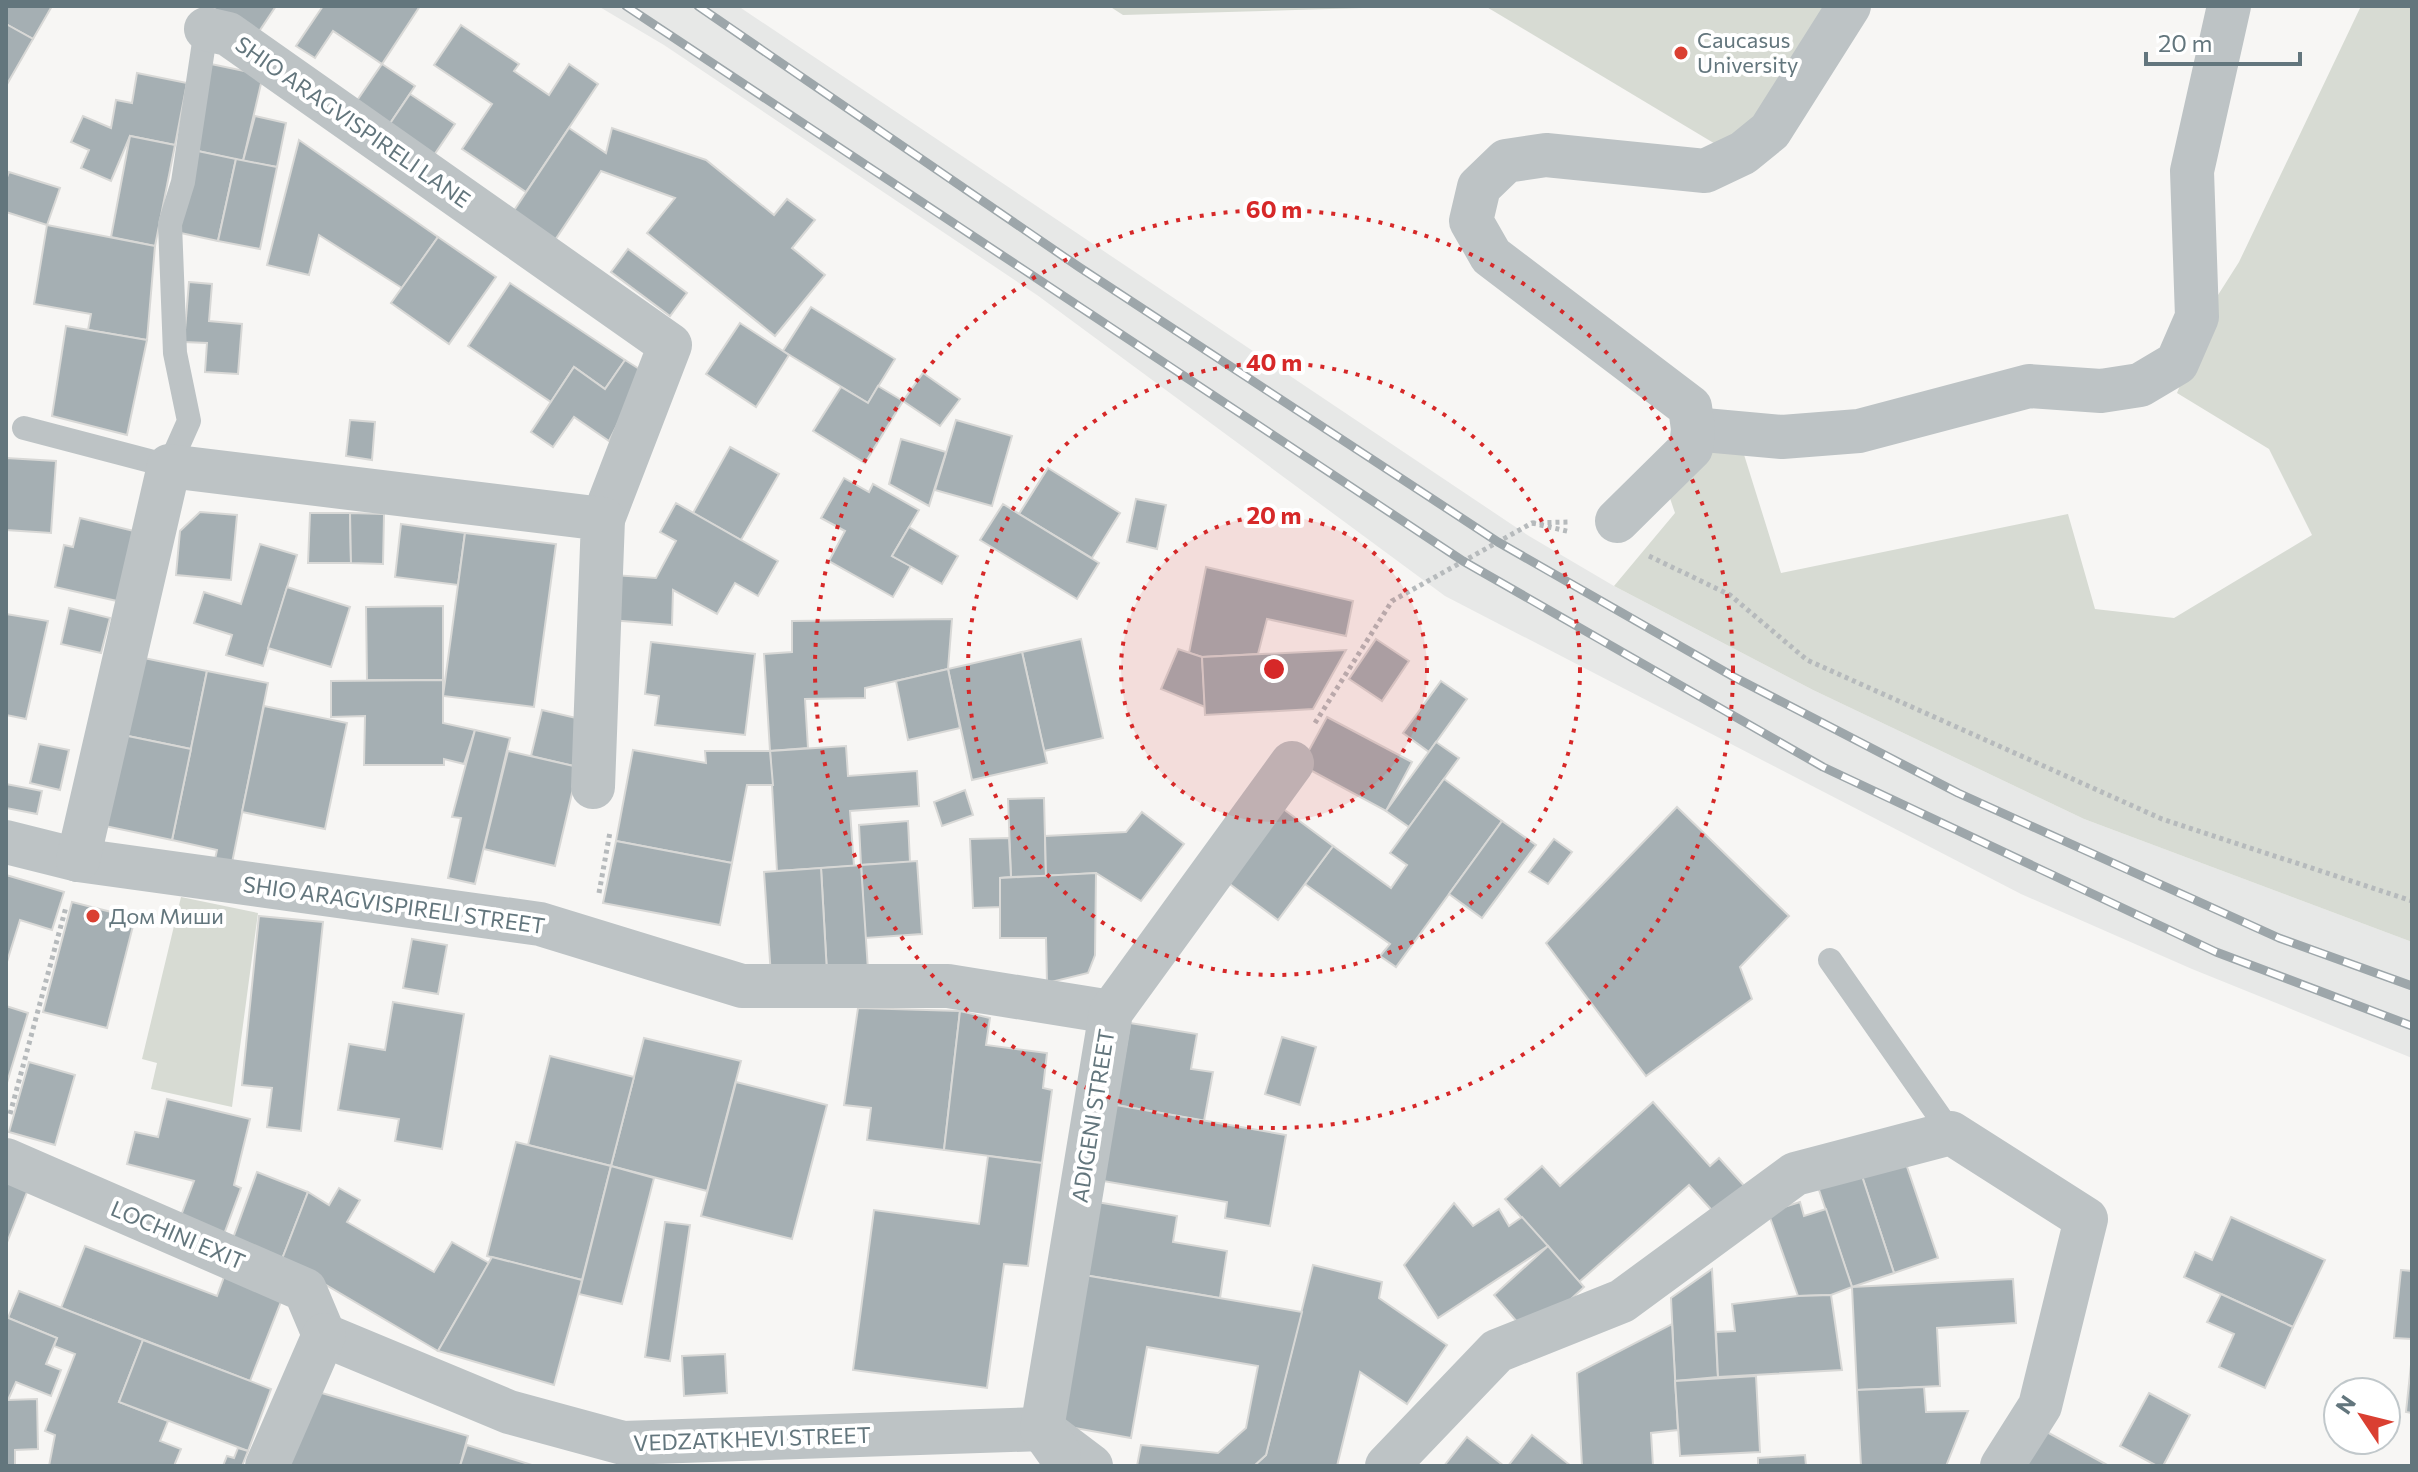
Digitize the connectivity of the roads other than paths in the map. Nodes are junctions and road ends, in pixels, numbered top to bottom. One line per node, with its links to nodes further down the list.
1 (1849, 6): 5 (street)
2 (2229, 6): 5 (street)
3 (206, 29): 6 (lane, SHIO ARAGVISPIRELI LANE); 7 (street, SHIO ARAGVISPIRELI LANE)
4 (24, 428): 6 (lane)
5 (1693, 429): 8 (street)
6 (169, 466): 7 (street); 12 (street, SHIO ARAGVISPIRELI LANE)
7 (603, 519): 10 (street, SHIO ARAGVISPIRELI LANE)
8 (1614, 536)
9 (1292, 763): 14 (street, ADIGENI STREET)
10 (593, 787)
11 (6, 842): 12 (street, SHIO ARAGVISPIRELI STREET)
12 (78, 860): 14 (street, SHIO ARAGVISPIRELI STREET)
13 (1830, 960): 15 (lane)
14 (1111, 1012): 18 (street, ADIGENI STREET)
15 (1951, 1133): 22 (street); 23 (street)
16 (6, 1160): 17 (street, LOCHINI EXIT)
17 (324, 1335): 18 (street, VEDZATKHEVI STREET); 19 (street)
18 (1042, 1429): 20 (street); 21 (street)
19 (267, 1466)
20 (1069, 1466)
21 (1091, 1466)
22 (1387, 1466)
23 (2002, 1466)

